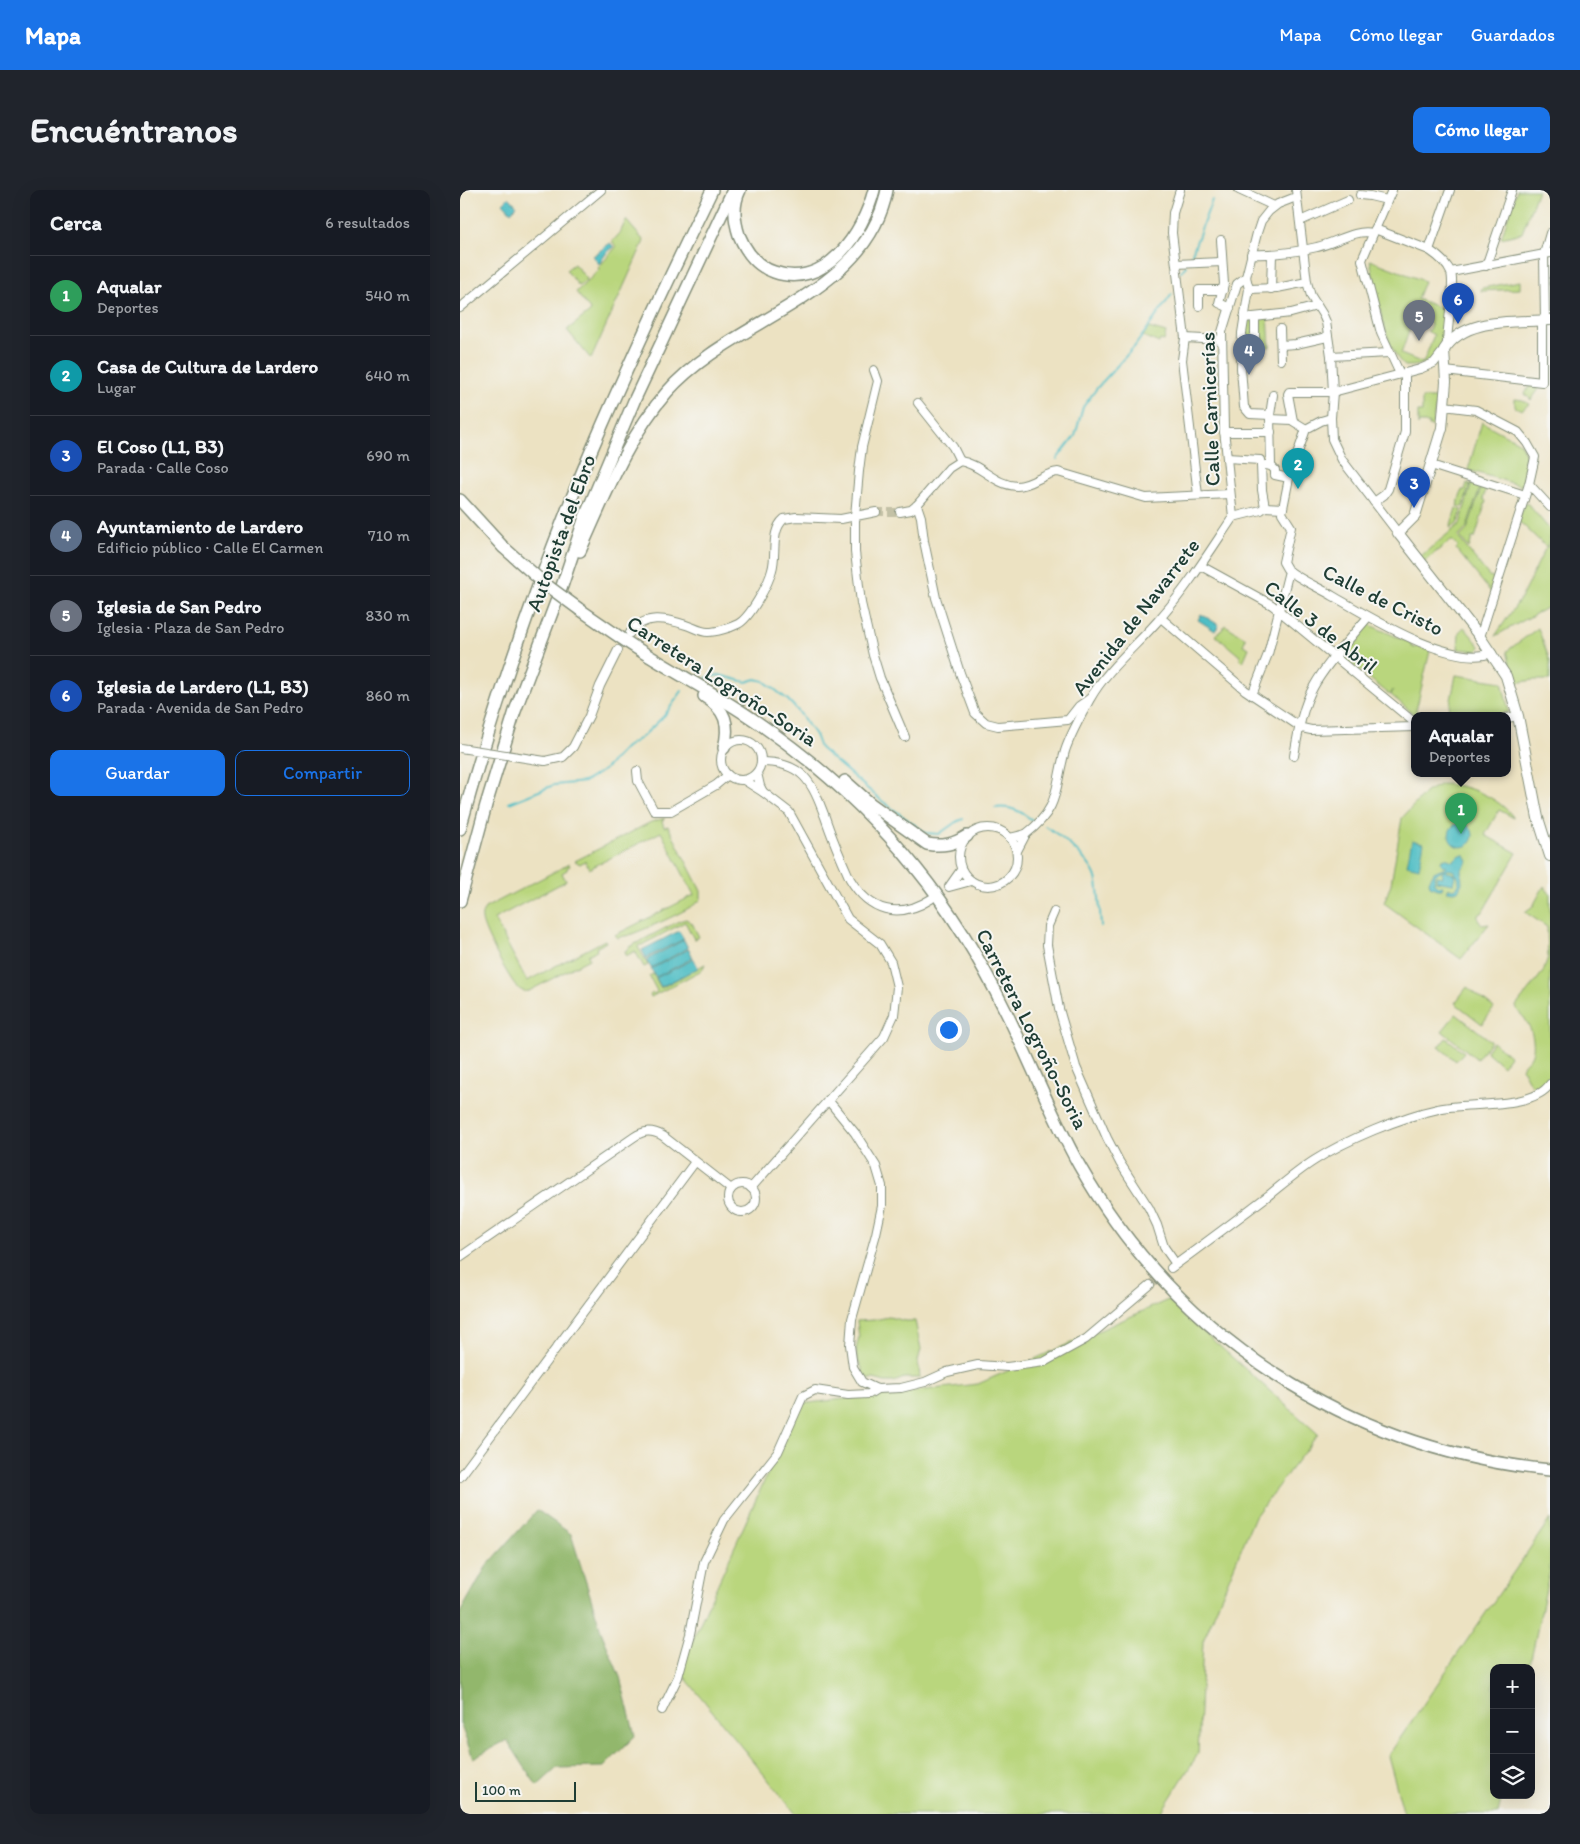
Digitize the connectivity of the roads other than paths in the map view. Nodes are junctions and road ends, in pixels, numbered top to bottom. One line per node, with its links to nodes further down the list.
1 (601, 190): 40 (street)
2 (705, 190): 65 (highway)
3 (712, 190): 65 (highway, Autopista del Ebro)
4 (733, 190): 92 (highway, Autopista del Ebro)
5 (740, 190): 6 (highway)
6 (874, 190)
7 (887, 190): 92 (highway)
8 (1180, 190): 28 (street)
9 (1240, 190): 17 (street)
10 (1392, 190): 16 (street)
11 (1450, 190): 23 (street)
12 (1512, 190): 29 (street)
13 (1296, 193): 17 (street); 18 (street)
14 (1360, 195): 16 (street)
15 (1348, 200): 18 (street)
16 (1388, 200): 19 (street)
17 (1274, 206): 24 (street)
18 (1300, 221): 22 (street)
19 (1374, 231): 22 (street); 23 (street); 52 (street)
20 (1550, 233): 26 (street)
21 (1221, 240): 27 (street)
22 (1302, 249): 25 (street); 33 (street)
23 (1429, 250): 30 (street)
24 (1252, 254): 25 (street); 31 (street)
25 (1272, 254): 36 (street)
26 (1547, 254): 29 (street); 44 (street)
27 (1222, 262): 28 (street); 32 (street)
28 (1176, 264): 47 (street)
29 (1486, 266): 30 (street)
30 (1451, 272): 51 (street)
31 (1246, 277): 34 (street); 35 (street)
32 (1224, 281): 34 (street); 37 (street)
33 (1307, 282): 36 (street); 39 (street)
34 (1237, 284): 41 (street, Calle Carnicerías)
35 (1249, 289): 36 (street); 43 (street)
36 (1271, 289)
37 (1223, 290): 38 (street); 41 (street)
38 (1200, 306)
39 (1317, 306): 42 (street); 46 (street)
40 (460, 308)
41 (1230, 308): 48 (street, Calle Carnicerías)
42 (1255, 317): 43 (street); 49 (street)
43 (1244, 318): 49 (street)
44 (1546, 321): 51 (main road); 56 (street)
45 (1280, 329): 50 (street)
46 (1328, 337): 50 (street); 53 (street)
47 (1185, 338): 48 (street); 78 (street)
48 (1222, 340): 67 (street, Calle Carnicerías)
49 (1241, 345): 62 (street)
50 (1281, 345): 54 (street)
51 (1446, 347): 56 (main road); 57 (street)
52 (1389, 352): 53 (street); 57 (street)
53 (1331, 356): 58 (street)
54 (1281, 360)
55 (874, 370): 87 (street)
56 (1445, 371): 61 (main road)
57 (1402, 373): 58 (street); 80 (street)
58 (1333, 392): 63 (street); 64 (street)
59 (1273, 395): 62 (street)
60 (918, 402): 70 (street)
61 (1444, 406): 72 (main road); 75 (street)
62 (1270, 417): 64 (street); 68 (street)
63 (1331, 418): 66 (street); 80 (street)
64 (1292, 420): 66 (street)
65 (601, 428): 120 (highway, Autopista del Ebro)
66 (1306, 429): 74 (street)
67 (1224, 432): 68 (street); 69 (street, Calle Carnicerías)
68 (1271, 432): 73 (street)
69 (1227, 458): 71 (street); 76 (street, Calle Carnicerías)
70 (960, 461): 78 (street); 81 (street)
71 (1261, 465): 73 (street); 84 (street)
72 (1431, 465): 77 (street); 89 (main road)
73 (1271, 466): 74 (street)
74 (1289, 478): 82 (street)
75 (1529, 484): 77 (street); 83 (street)
76 (1229, 494): 78 (street); 88 (street, Calle Carnicerías)
77 (1525, 494): 97 (street)
78 (1198, 495)
79 (460, 500): 98 (highway, Carretera Logroño-Soria, bridge)
80 (1374, 502): 89 (street)
81 (917, 506): 86 (street); 103 (street)
82 (1284, 506): 84 (street); 91 (street)
83 (1550, 506)
84 (1265, 507): 88 (street)
85 (876, 512): 87 (street)
86 (900, 512)
87 (855, 516): 96 (street); 110 (street)
88 (1233, 517): 90 (street, Avenida de Navarrete)
89 (1398, 533): 97 (main road)
90 (1201, 566): 93 (street, Calle 3 de Abril); 95 (street, Avenida de Navarrete)
91 (1289, 571): 93 (street); 94 (street, Calle de Cristo)
92 (562, 586): 129 (highway, Autopista del Ebro)
93 (1280, 612): 101 (street, Calle 3 de Abril); 102 (street)
94 (1368, 616): 100 (street, Calle de Cristo); 101 (street)
95 (1161, 618): 102 (street); 103 (street, Avenida de Navarrete)
96 (630, 632)
97 (1480, 637): 100 (main road)
98 (638, 649): 107 (highway, Carretera Logroño-Soria); 112 (highway)
99 (618, 650): 111 (street, bridge)
100 (1492, 653): 104 (main road)
101 (1334, 657): 106 (street, Calle 3 de Abril); 108 (street)
102 (1252, 695): 108 (street)
103 (1091, 698): 121 (street, Avenida de Navarrete)
104 (1518, 716): 105 (street); 125 (main road)
105 (1511, 717)
106 (1411, 720)
107 (756, 721): 122 (highway); 139 (highway, Carretera Logroño-Soria)
108 (1300, 727): 109 (street); 113 (street)
109 (1411, 727)
110 (905, 737)
111 (460, 748)
112 (724, 748): 114 (street); 117 (street)
113 (1294, 756)
114 (761, 762): 116 (street); 128 (street)
115 (637, 771): 117 (street)
116 (757, 773): 118 (street); 119 (street)
117 (728, 776): 118 (street)
118 (744, 780): 119 (street)
119 (763, 792): 132 (street)
120 (460, 829)
121 (1026, 834): 123 (street); 124 (street)
122 (967, 836): 123 (street); 126 (street)
123 (1010, 838): 124 (street)
124 (1017, 851): 127 (street)
125 (1550, 856)
126 (961, 870): 127 (street); 127 (street)
127 (971, 881)
128 (931, 899)
129 (460, 902)
130 (1054, 912): 131 (street)
131 (1550, 1084)
132 (828, 1100): 134 (street); 138 (street)
133 (695, 1162): 135 (street); 136 (street); 140 (street)
134 (751, 1188): 135 (street); 135 (street)
135 (731, 1189)
136 (460, 1257)
137 (1150, 1285): 138 (street)
138 (877, 1389): 141 (street)
139 (1550, 1470)
140 (460, 1477)
141 (662, 1710)

